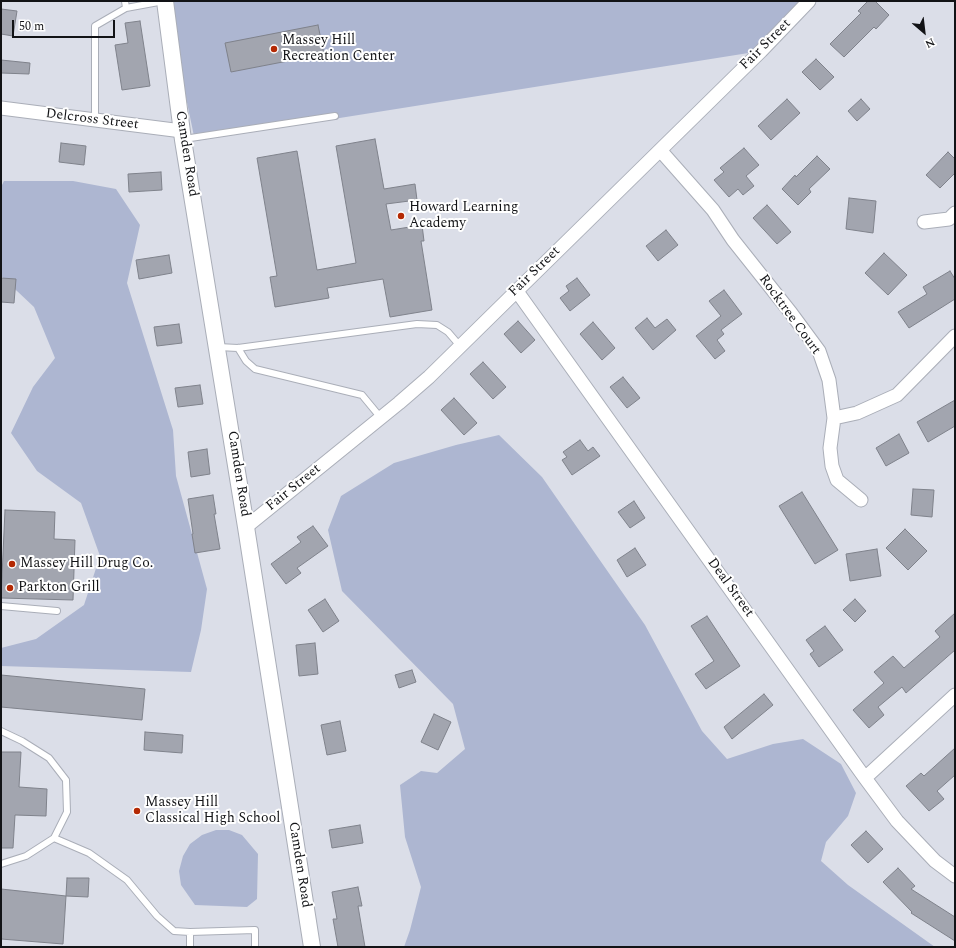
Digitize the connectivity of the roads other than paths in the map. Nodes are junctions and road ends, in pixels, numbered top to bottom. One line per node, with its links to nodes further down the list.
1 (125, 1): 4 (lane)
2 (165, 1): 4 (lane); 8 (street, Camden Road)
3 (809, 1): 9 (street, Fair Street)
4 (126, 8): 7 (lane)
5 (1, 108): 7 (street, Delcross Street)
6 (335, 116): 8 (lane)
7 (95, 120): 8 (street, Delcross Street)
8 (183, 136): 15 (street, Camden Road)
9 (660, 150): 12 (street, Fair Street); 18 (street, Rocktree Court)
10 (955, 213): 11 (street)
11 (924, 222)
12 (516, 290): 14 (street, Fair Street); 25 (street, Deal Street)
13 (955, 336): 18 (street)
14 (460, 346): 16 (lane); 17 (street, Fair Street)
15 (217, 347): 16 (lane); 20 (street, Camden Road)
16 (238, 348): 17 (lane)
17 (381, 418): 20 (street, Fair Street)
18 (834, 418): 19 (street, Rocktree Court)
19 (861, 500)
20 (246, 527): 32 (street, Camden Road)
21 (1, 606): 22 (lane)
22 (58, 610)
23 (955, 694): 25 (street)
24 (1, 731): 26 (lane)
25 (865, 778): 28 (street, Deal Street)
26 (54, 838): 27 (lane); 29 (lane)
27 (1, 864)
28 (955, 876)
29 (190, 932): 30 (lane); 31 (lane)
30 (190, 947)
31 (256, 947)
32 (312, 947)

